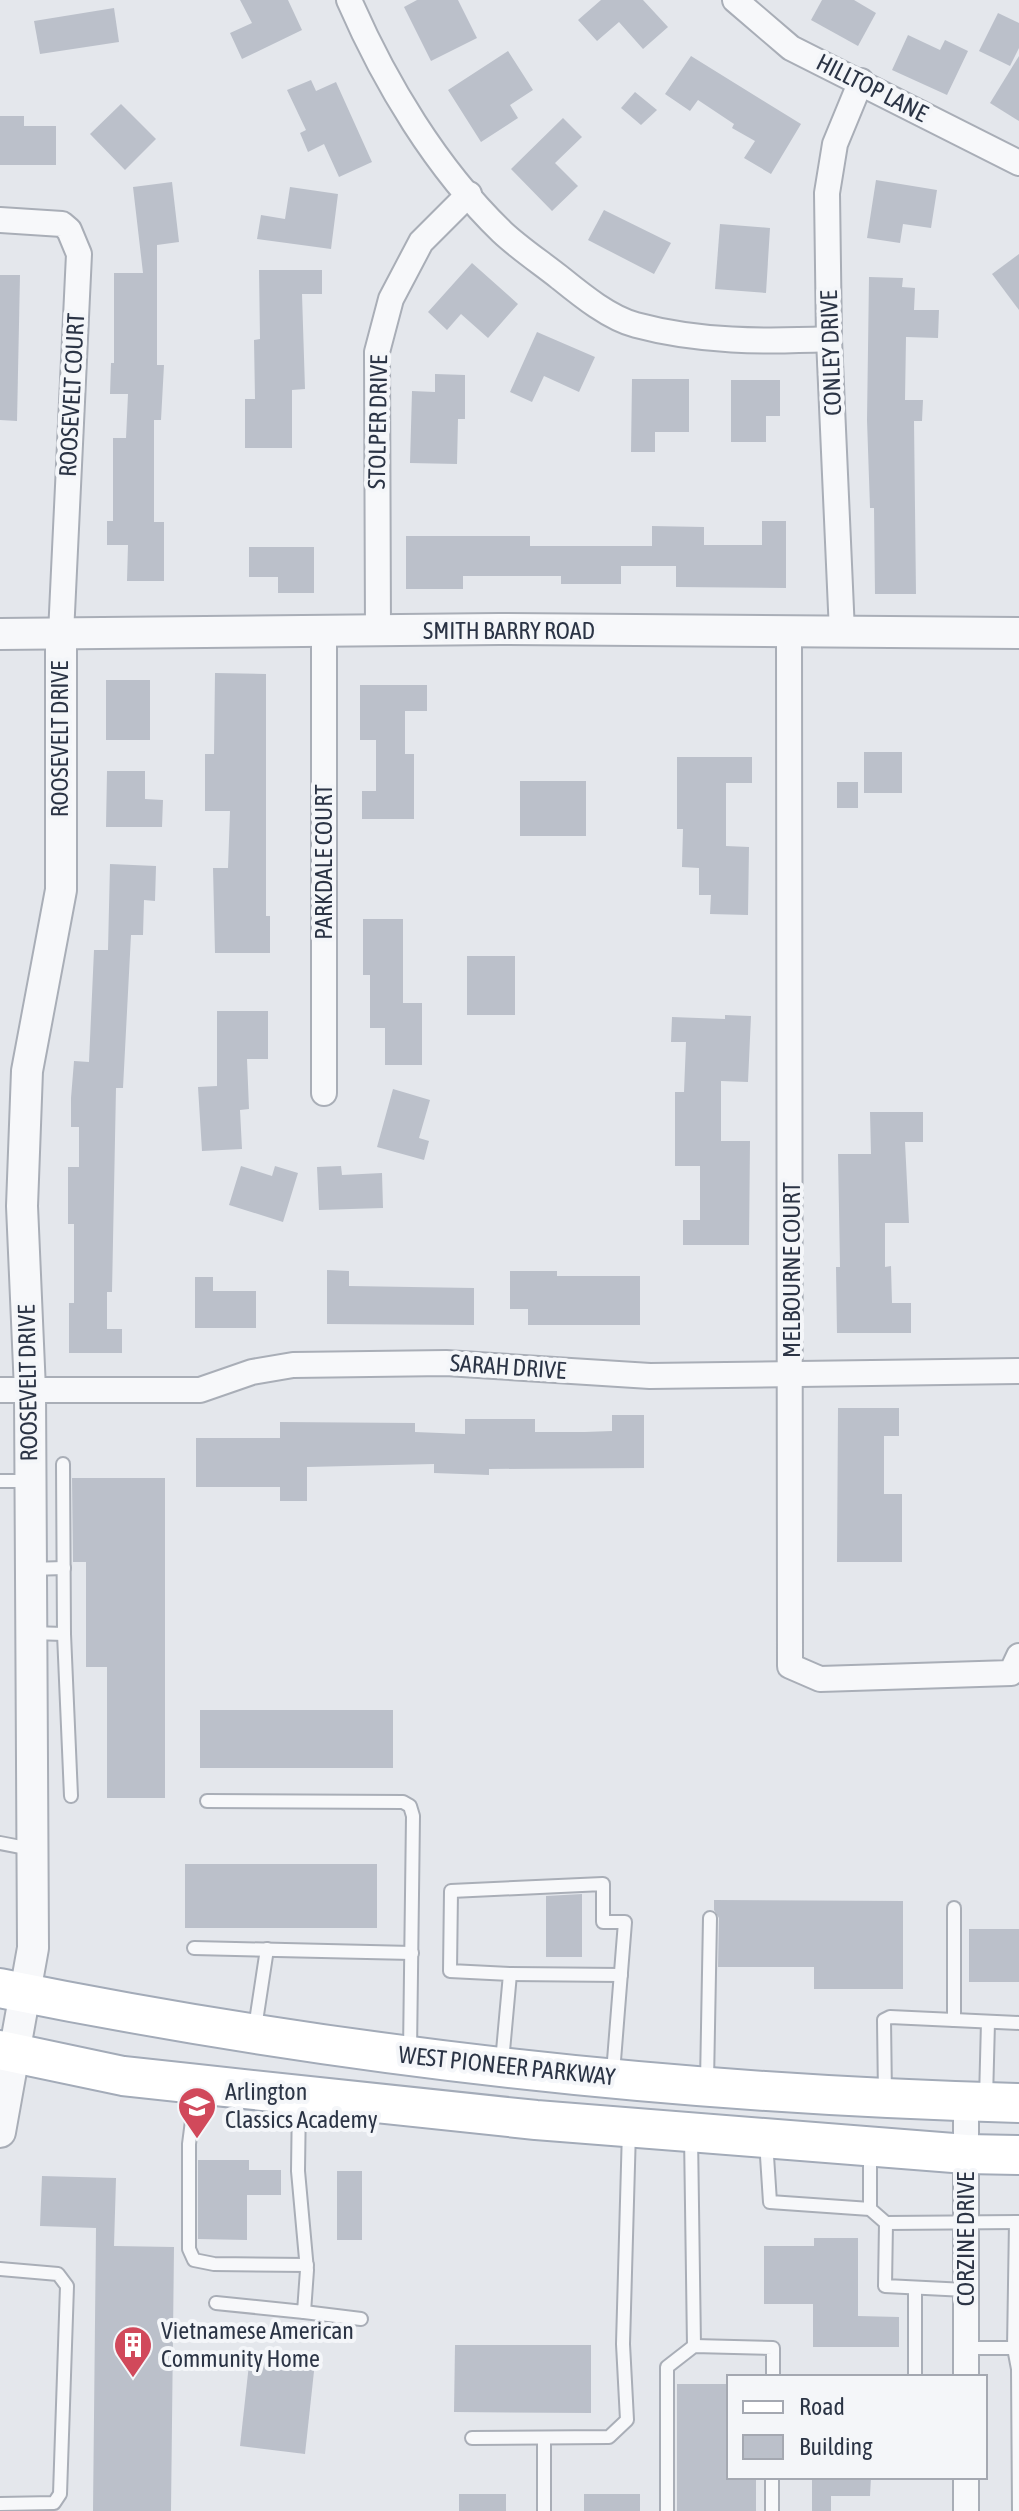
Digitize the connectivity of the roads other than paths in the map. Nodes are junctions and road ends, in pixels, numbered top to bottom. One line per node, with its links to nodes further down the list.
1 (349, 0): 5 (street)
2 (735, 0): 3 (street, HILLTOP LANE)
3 (861, 81): 4 (street, HILLTOP LANE); 7 (street, CONLEY DRIVE)
4 (1019, 163)
5 (469, 194): 7 (street); 10 (street, STOLPER DRIVE)
6 (0, 220): 14 (street, ROOSEVELT COURT)
7 (829, 339): 11 (street, CONLEY DRIVE)
8 (789, 631): 10 (street, SMITH BARRY ROAD); 11 (street, SMITH BARRY ROAD); 17 (street, MELBOURNE COURT)
9 (324, 632): 10 (street, SMITH BARRY ROAD); 14 (street, SMITH BARRY ROAD); 15 (street, PARKDALE COURT)
10 (378, 632)
11 (842, 632): 12 (street, SMITH BARRY ROAD)
12 (1019, 633)
13 (0, 634): 14 (street, SMITH BARRY ROAD)
14 (61, 634): 18 (street, ROOSEVELT DRIVE)
15 (324, 1093)
16 (1019, 1371): 17 (street, SARAH DRIVE)
17 (793, 1374): 18 (street, SARAH DRIVE); 25 (street, MELBOURNE COURT)
18 (15, 1390): 20 (street, ROOSEVELT DRIVE)
19 (63, 1464): 21 (lane)
20 (15, 1481): 22 (street, ROOSEVELT DRIVE)
21 (64, 1568): 22 (lane); 24 (lane)
22 (30, 1569): 23 (street, ROOSEVELT DRIVE)
23 (31, 1633): 24 (lane); 29 (street, ROOSEVELT DRIVE)
24 (64, 1634): 26 (lane)
25 (1019, 1656)
26 (71, 1796)
27 (207, 1801): 34 (lane)
28 (0, 1843): 29 (lane)
29 (35, 1850): 37 (street, ROOSEVELT DRIVE)
30 (954, 1908): 38 (lane)
31 (710, 1918): 47 (lane)
32 (194, 1948): 33 (lane)
33 (267, 1949): 34 (lane); 41 (lane)
34 (412, 1953): 43 (lane)
35 (510, 1974): 36 (lane); 36 (lane); 44 (lane)
36 (621, 1975): 45 (lane)
37 (13, 1991): 41 (main road, WEST PIONEER PARKWAY); 42 (street, ROOSEVELT DRIVE)
38 (954, 2020): 39 (lane); 49 (lane)
39 (988, 2022): 40 (lane); 50 (lane)
40 (1019, 2023)
41 (253, 2035): 43 (main road, WEST PIONEER PARKWAY)
42 (8, 2052): 46 (main road, WEST PIONEER PARKWAY); 52 (street, ROOSEVELT DRIVE)
43 (410, 2056): 44 (main road, WEST PIONEER PARKWAY)
44 (502, 2066): 45 (main road, WEST PIONEER PARKWAY)
45 (613, 2078): 47 (main road, WEST PIONEER PARKWAY)
46 (197, 2084): 48 (main road, WEST PIONEER PARKWAY); 62 (lane)
47 (707, 2085): 49 (main road, WEST PIONEER PARKWAY)
48 (299, 2095): 51 (main road, WEST PIONEER PARKWAY); 62 (lane)
49 (885, 2099): 50 (main road, WEST PIONEER PARKWAY)
50 (990, 2102): 56 (street, CORZINE DRIVE)
51 (629, 2127): 53 (main road, WEST PIONEER PARKWAY); 76 (lane)
52 (0, 2132)
53 (690, 2132): 54 (main road, WEST PIONEER PARKWAY); 69 (lane)
54 (765, 2138): 55 (main road, WEST PIONEER PARKWAY); 58 (lane)
55 (870, 2146): 56 (main road, WEST PIONEER PARKWAY); 58 (lane)
56 (966, 2154): 57 (main road, WEST PIONEER PARKWAY); 61 (street, CORZINE DRIVE)
57 (1019, 2155)
58 (870, 2209): 60 (lane)
59 (1017, 2222): 61 (lane); 71 (lane)
60 (886, 2223): 61 (lane); 64 (lane)
61 (966, 2225): 65 (street, CORZINE DRIVE)
62 (307, 2265): 67 (lane)
63 (0, 2269): 79 (lane)
64 (915, 2290): 65 (lane); 73 (lane)
65 (966, 2290): 70 (street, CORZINE DRIVE)
66 (216, 2303): 67 (lane)
67 (304, 2312): 68 (lane)
68 (361, 2319)
69 (694, 2346): 72 (lane); 81 (lane)
70 (966, 2348): 71 (lane); 74 (street, CORZINE DRIVE)
71 (1014, 2348): 84 (lane)
72 (773, 2375)
73 (915, 2375)
74 (966, 2375)
75 (472, 2438): 76 (lane)
76 (544, 2438): 80 (lane)
77 (772, 2479): 82 (lane)
78 (966, 2479): 83 (street)
79 (0, 2504)
80 (544, 2511)
81 (667, 2511)
82 (772, 2511)
83 (966, 2511)
84 (1019, 2511)

